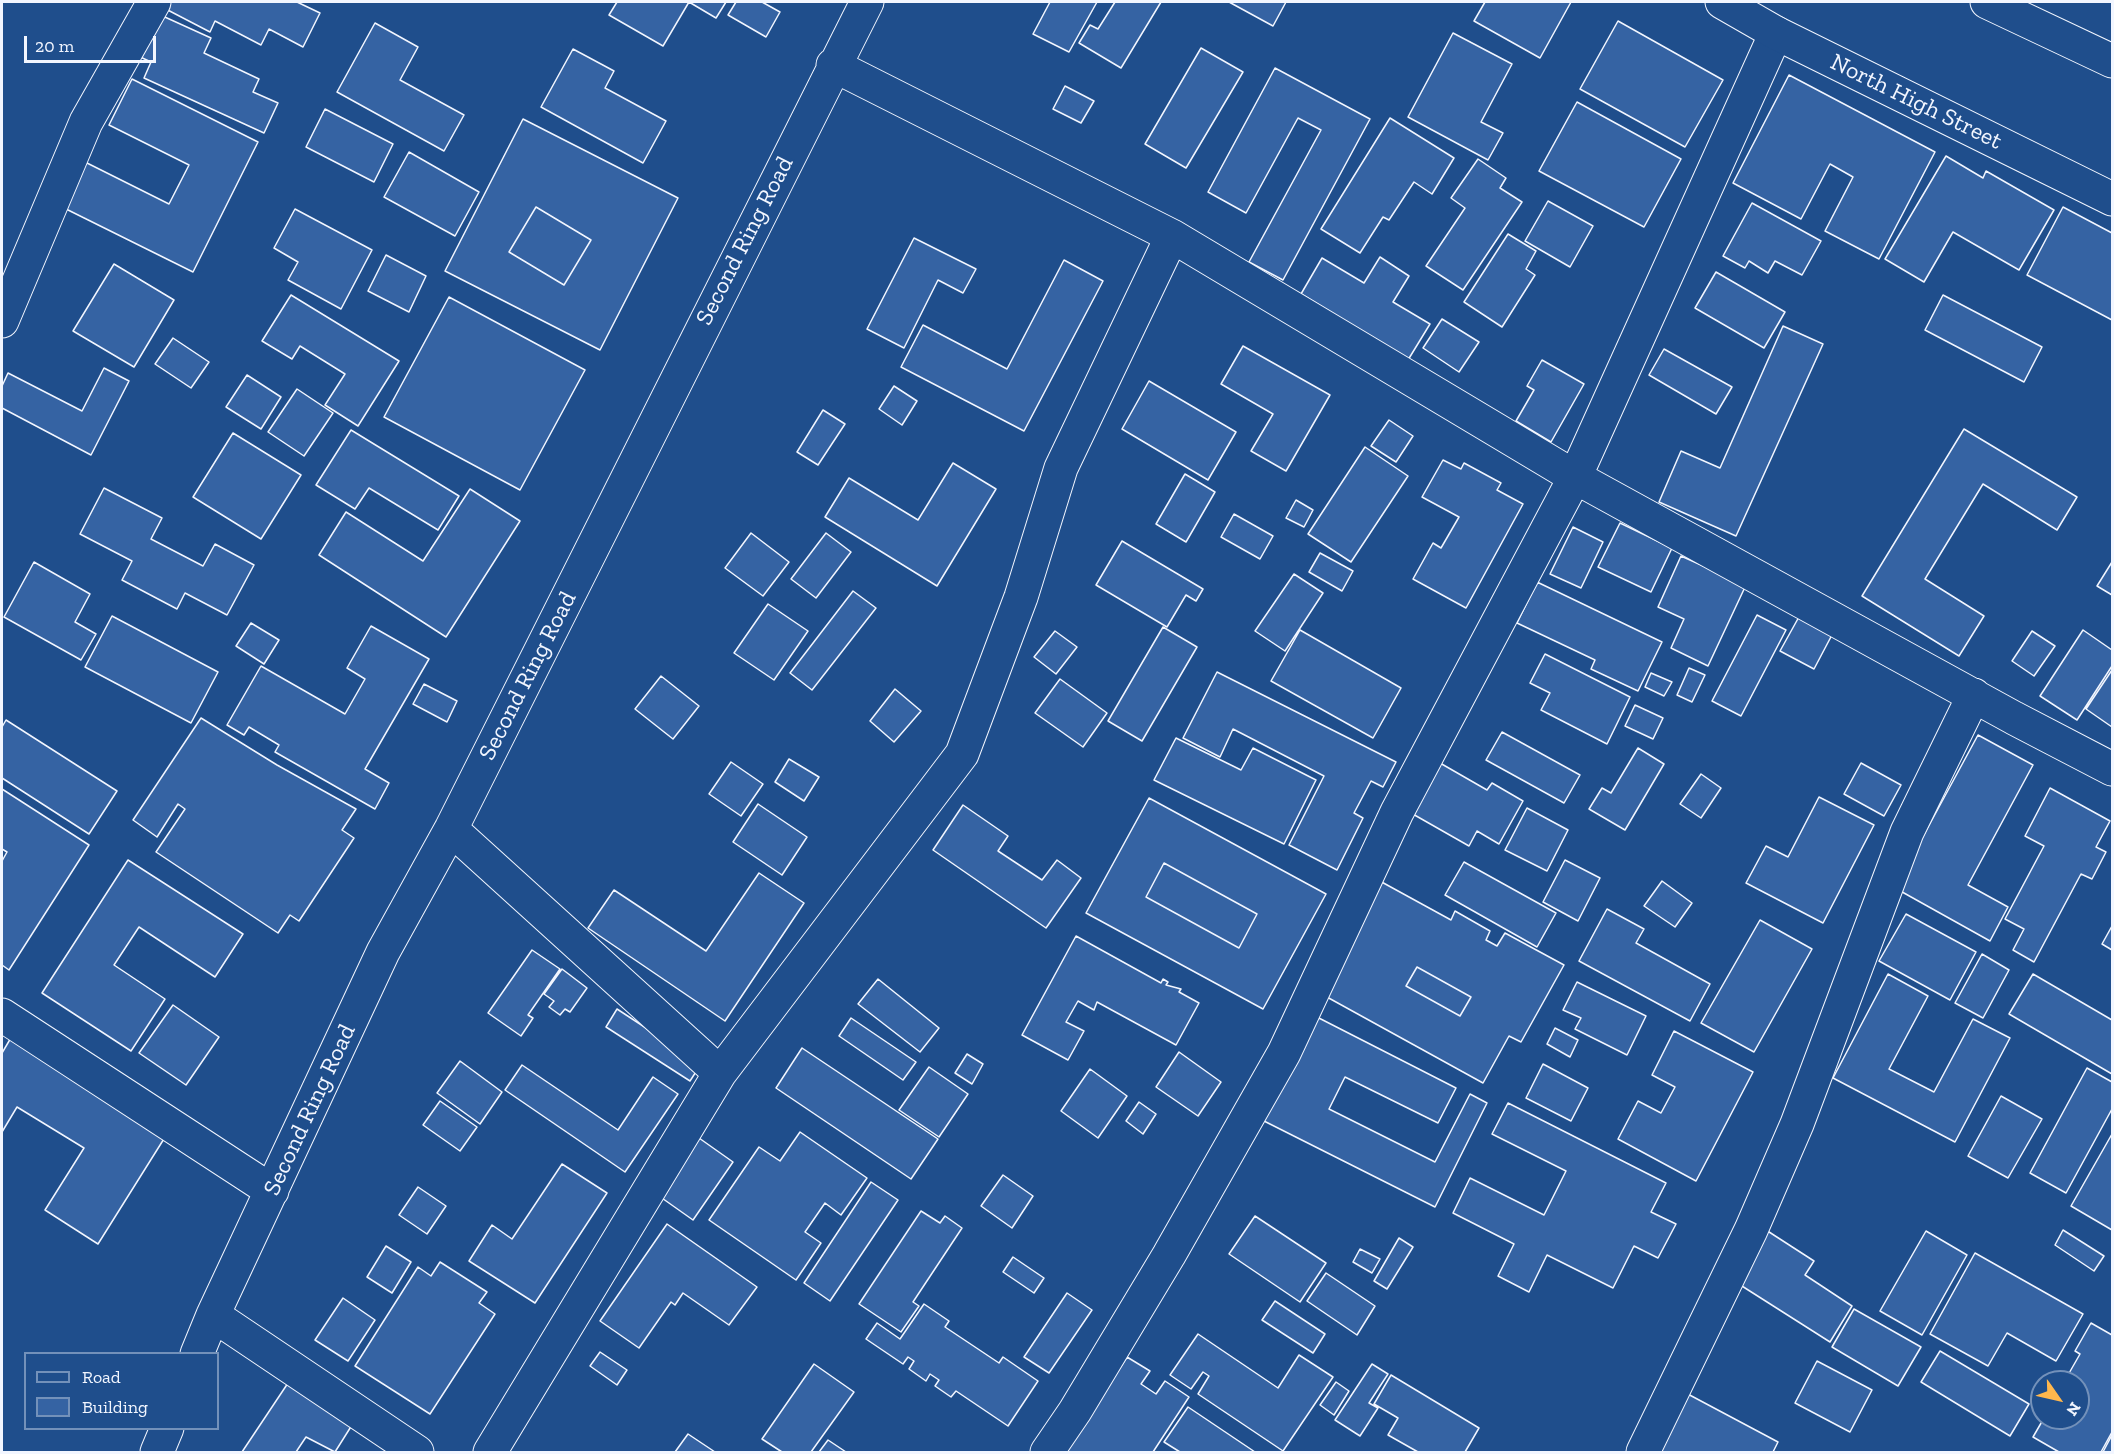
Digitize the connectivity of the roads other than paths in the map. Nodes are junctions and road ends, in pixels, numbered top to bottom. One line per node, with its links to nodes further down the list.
1 (153, 2): 10 (main road)
2 (867, 2): 7 (main road, Second Ring Road)
3 (1722, 2): 5 (main road, North High Street)
4 (1988, 2): 6 (main road)
5 (1776, 33): 8 (main road, North High Street); 11 (main road)
6 (2112, 61)
7 (833, 65): 9 (main road); 14 (main road, Second Ring Road)
8 (2112, 199)
9 (1172, 236): 11 (main road); 16 (main road)
10 (2, 321)
11 (1575, 477): 12 (main road); 24 (main road)
12 (1974, 695): 13 (main road); 25 (main road)
13 (2112, 769)
14 (451, 829): 16 (main road); 17 (main road, Second Ring Road)
15 (6, 1028): 17 (main road)
16 (720, 1073): 23 (main road)
17 (272, 1191): 18 (main road, Second Ring Road)
18 (213, 1315): 19 (main road, Second Ring Road); 22 (main road)
19 (197, 1352)
20 (166, 1430): 21 (main road)
21 (157, 1452)
22 (417, 1452)
23 (490, 1452)
24 (1047, 1452)
25 (1643, 1452)

